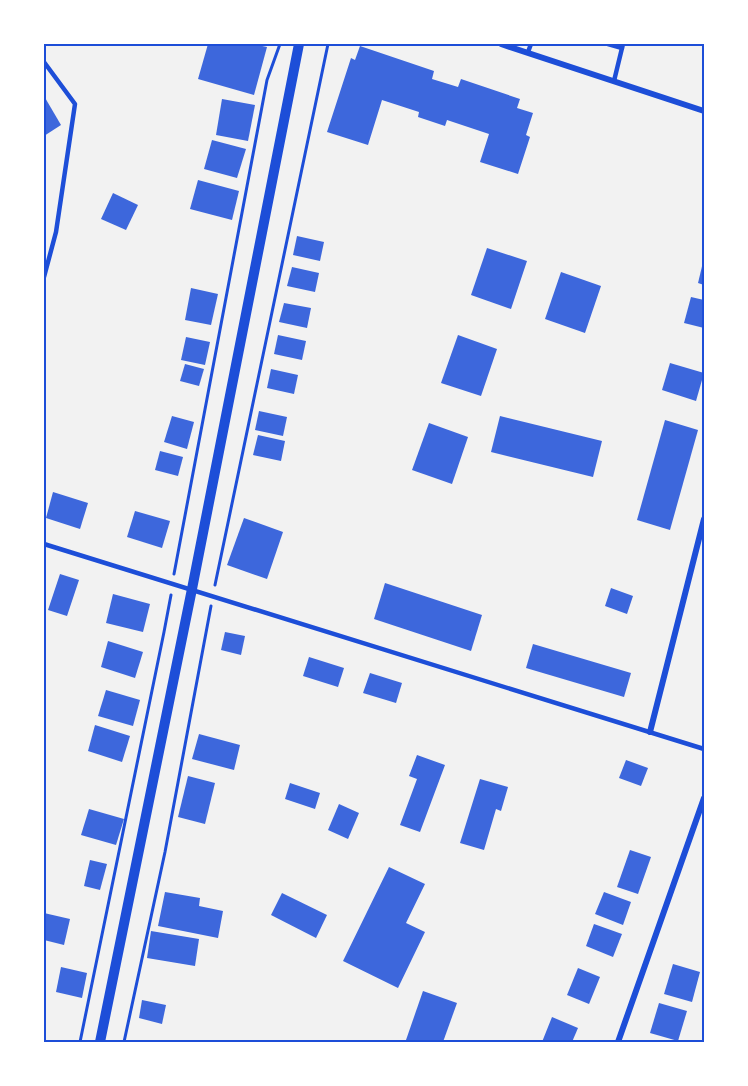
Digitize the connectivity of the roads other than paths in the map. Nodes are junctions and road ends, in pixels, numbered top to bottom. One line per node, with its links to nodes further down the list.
1 (299, 44): 13 (street)
2 (501, 44): 6 (street)
3 (531, 44): 6 (lane)
4 (608, 44): 5 (lane)
5 (622, 46): 8 (lane)
6 (528, 52): 8 (street)
7 (44, 62): 10 (lane)
8 (614, 81): 9 (street)
9 (705, 111)
10 (44, 277)
11 (705, 519): 14 (street)
12 (44, 544): 13 (lane)
13 (192, 589): 14 (lane); 17 (street)
14 (650, 732): 15 (lane)
15 (705, 749)
16 (705, 798): 18 (street)
17 (99, 1042)
18 (618, 1042)

